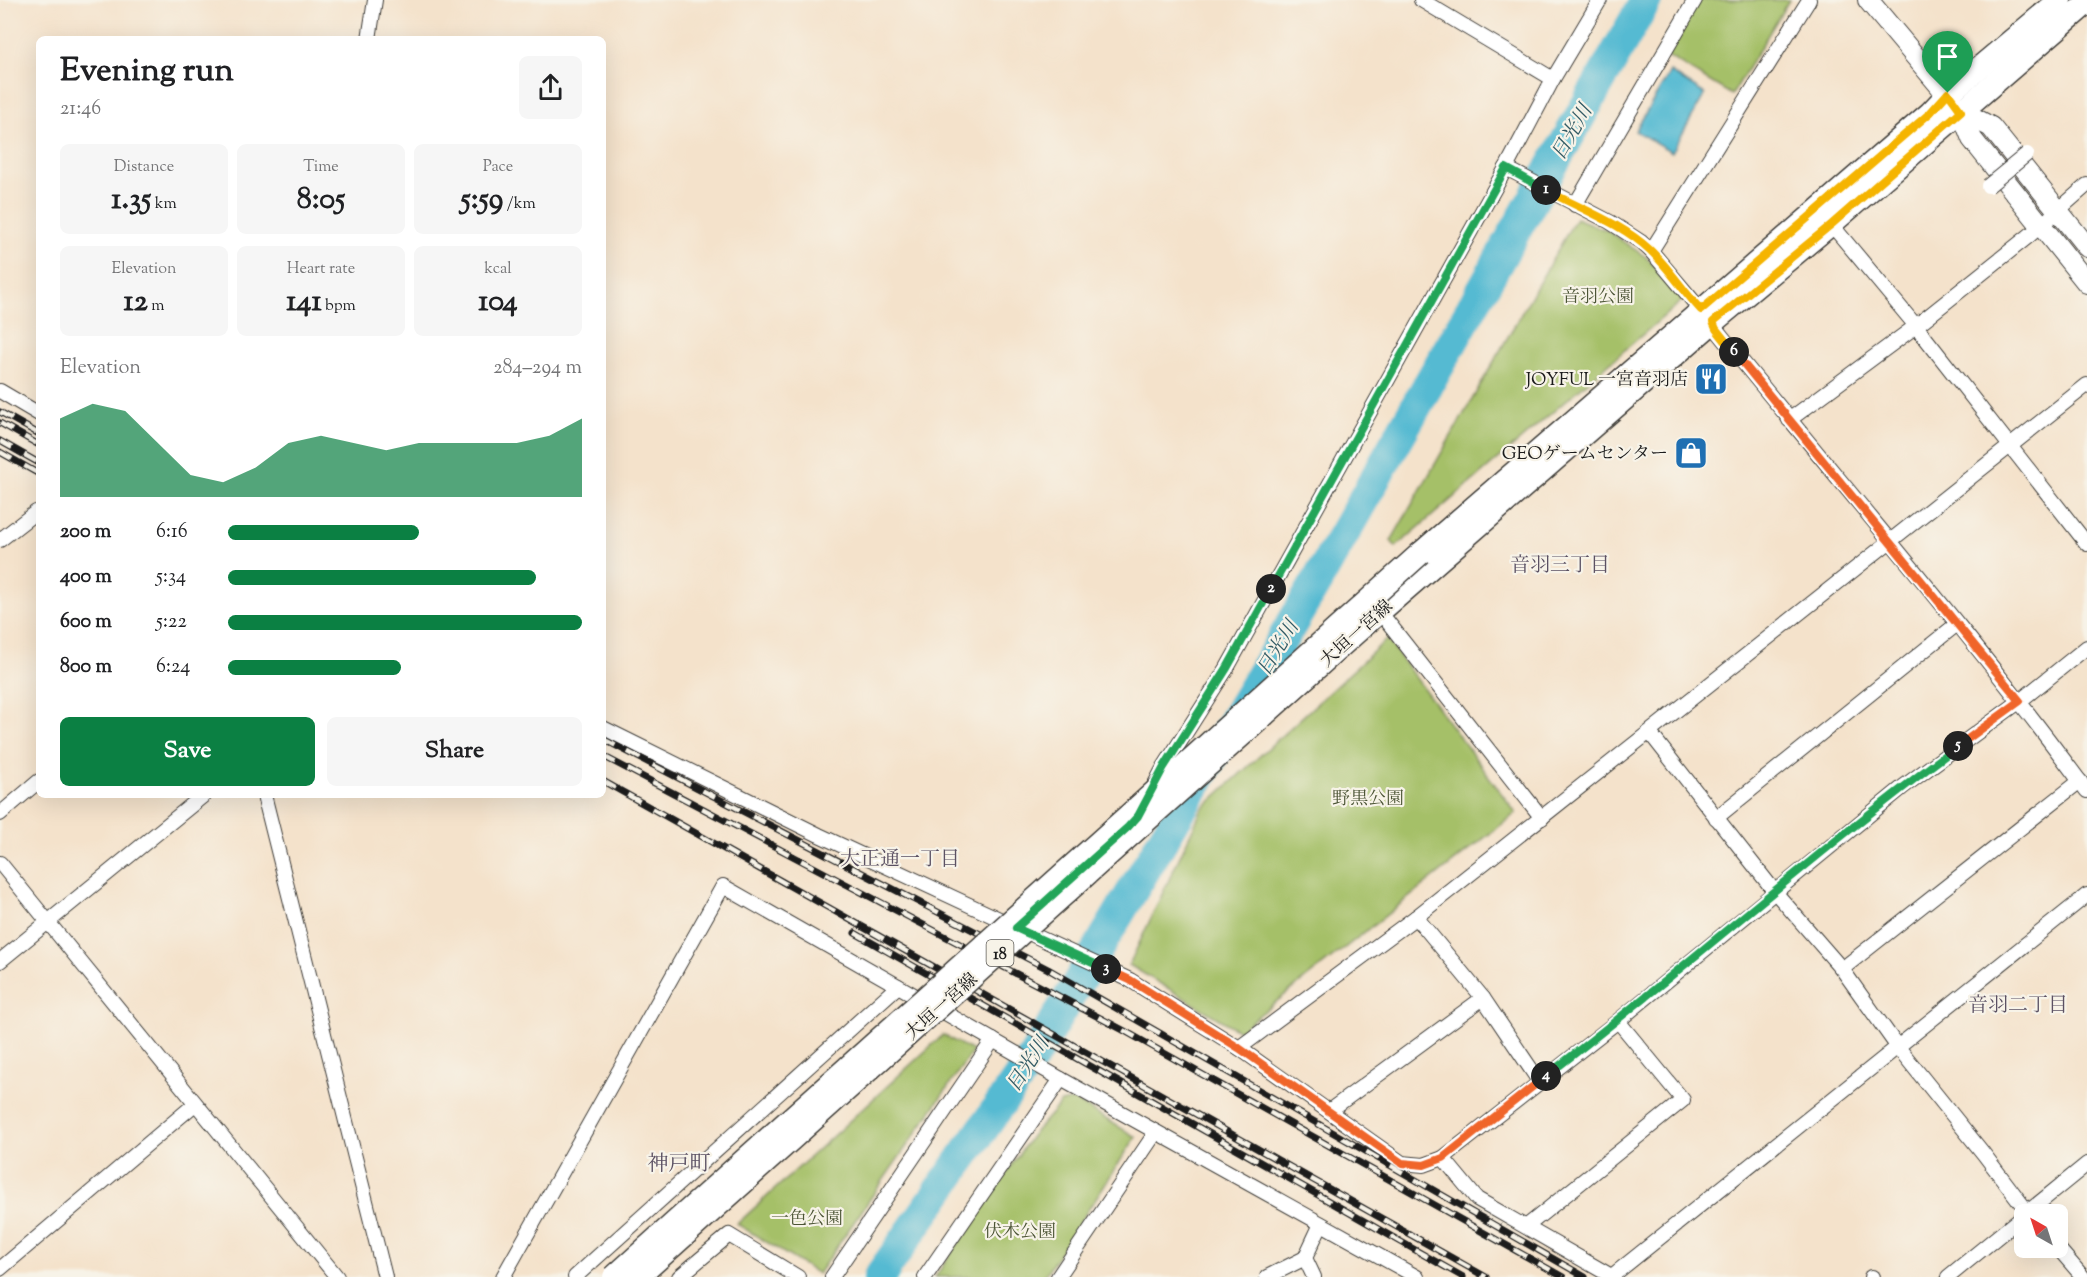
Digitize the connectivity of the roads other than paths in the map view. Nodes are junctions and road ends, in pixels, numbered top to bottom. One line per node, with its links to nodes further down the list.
1 (375, 0): 9 (street)
2 (1421, 0): 10 (street)
3 (1600, 0): 10 (street)
4 (1695, 0): 16 (street)
5 (1809, 0): 21 (street)
6 (1868, 0): 11 (main road)
7 (2060, 0): 11 (main road, 大垣一宮線 / 18)
8 (2087, 3): 11 (main road, 大垣一宮線 / 18)
9 (369, 36)
10 (1553, 79): 13 (street)
11 (1955, 102): 17 (main road); 18 (main road, 大垣一宮線 / 18); 19 (main road); 23 (main road, 大垣一宮線 / 18)
12 (2027, 154): 15 (street, bridge)
13 (1506, 168): 16 (street); 52 (street)
14 (2087, 185): 17 (street)
15 (1988, 186)
16 (1571, 203): 21 (street)
17 (2058, 210): 19 (street); 20 (main road)
18 (1832, 224): 23 (main road, 大垣一宮線 / 18); 24 (street)
19 (2041, 225): 22 (main road); 24 (street)
20 (2087, 247)
21 (1651, 251): 23 (street)
22 (2087, 283)
23 (1707, 316): 28 (street); 34 (main road, 大垣一宮線 / 18); 80 (main road, 大垣一宮線 / 18, bridge)
24 (1916, 326): 28 (street); 29 (street)
25 (2087, 385): 29 (street)
26 (0, 391): 27 (street)
27 (36, 412)
28 (1790, 420): 32 (street)
29 (2010, 446): 32 (street); 33 (street)
30 (36, 512): 31 (street)
31 (0, 540)
32 (1890, 540): 35 (street); 39 (street)
33 (2087, 544)
34 (1380, 612): 45 (street); 81 (main road, 大垣一宮線 / 18, bridge)
35 (1957, 624): 37 (street); 46 (street)
36 (2087, 647): 37 (street)
37 (2020, 701): 41 (street); 48 (street)
38 (606, 729): 52 (street)
39 (1650, 733): 45 (street); 46 (street)
40 (36, 784): 44 (street)
41 (2083, 786): 54 (street)
42 (200, 798): 51 (street)
43 (265, 798): 77 (street)
44 (0, 814)
45 (1542, 818): 50 (street)
46 (1716, 818): 48 (street)
47 (0, 863): 51 (street)
48 (1775, 892): 54 (street); 57 (street)
49 (2087, 895): 59 (street)
50 (1416, 917): 56 (street); 60 (street)
51 (49, 922): 53 (street); 63 (street)
52 (1016, 928): 60 (street)
53 (0, 961)
54 (1842, 969): 59 (street)
55 (898, 986): 58 (street); 78 (street); 79 (street)
56 (1483, 998): 62 (street); 64 (street)
57 (1618, 1021): 62 (street); 71 (street)
58 (997, 1042): 61 (street); 84 (street)
59 (1897, 1046): 68 (street); 90 (street)
60 (1239, 1048): 64 (street)
61 (1058, 1077): 65 (street); 85 (street)
62 (1539, 1081): 66 (street)
63 (195, 1104): 75 (street); 76 (street)
64 (1329, 1111): 66 (street)
65 (1156, 1132): 70 (street); 86 (street)
66 (1443, 1158): 71 (street)
67 (2087, 1164): 69 (street)
68 (2021, 1204)
69 (2041, 1204)
70 (1321, 1224): 73 (street); 89 (street)
71 (1527, 1226): 90 (street)
72 (2014, 1226): 91 (street)
73 (1305, 1258): 87 (street); 88 (street)
74 (2067, 1258): 92 (street)
75 (0, 1269)
76 (337, 1277)
77 (385, 1277)
78 (503, 1277)
79 (575, 1277)
80 (614, 1277)
81 (638, 1277)
82 (679, 1277): 83 (street)
83 (798, 1277)
84 (832, 1277)
85 (926, 1277)
86 (1058, 1277)
87 (1266, 1277)
88 (1314, 1277)
89 (1417, 1277)
90 (1613, 1277)
91 (1948, 1277)
92 (2083, 1277)

